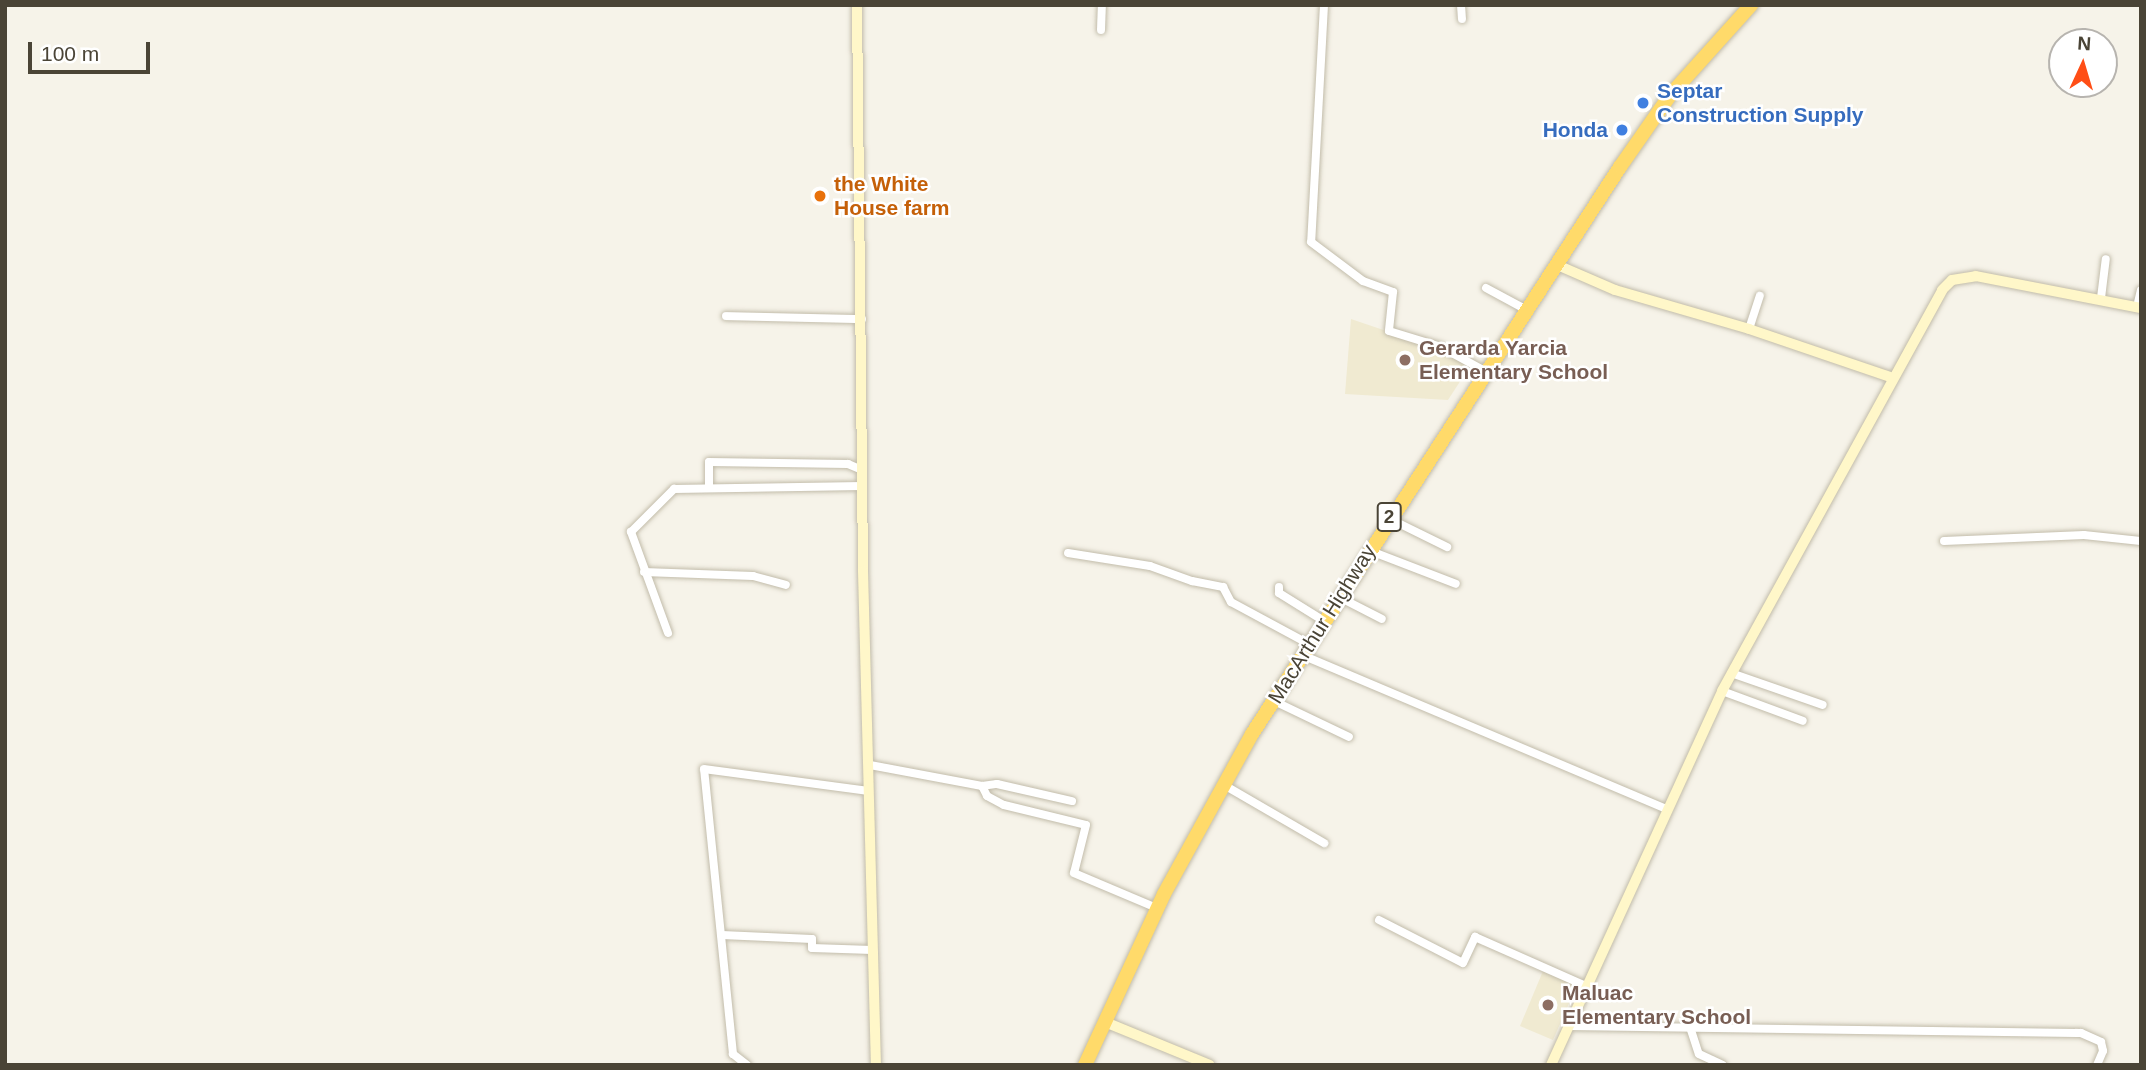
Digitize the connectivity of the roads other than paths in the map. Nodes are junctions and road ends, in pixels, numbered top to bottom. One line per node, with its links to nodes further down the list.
1 (857, 5): 17 (street)
2 (1102, 5): 7 (street)
3 (1324, 5): 19 (street)
4 (1461, 5): 6 (street)
5 (1751, 5): 9 (highway, MacArthur Highway / 2)
6 (1462, 19)
7 (1101, 30)
8 (2106, 259): 13 (street)
9 (1555, 264): 15 (highway, MacArthur Highway / 2); 18 (street)
10 (1486, 288): 15 (street)
11 (2141, 290): 14 (street)
12 (1760, 296): 18 (street)
13 (2101, 298): 14 (street); 20 (street)
14 (2139, 307)
15 (1525, 309): 19 (highway, MacArthur Highway / 2)
16 (726, 316): 17 (street)
17 (862, 318): 21 (street)
18 (1749, 329): 20 (street)
19 (1485, 372): 24 (highway, MacArthur Highway / 2)
20 (1893, 378): 39 (street)
21 (862, 470): 22 (street); 23 (street)
22 (709, 486): 23 (street); 30 (street)
23 (862, 486): 45 (street)
24 (1388, 518): 27 (street); 28 (highway, MacArthur Highway / 2)
25 (1944, 541): 26 (street)
26 (2141, 541)
27 (1447, 547)
28 (1368, 551): 31 (street); 34 (highway, MacArthur Highway / 2)
29 (1068, 553): 38 (street)
30 (644, 572): 32 (street); 37 (street)
31 (1456, 584)
32 (786, 585)
33 (1279, 587): 36 (street)
34 (1339, 597): 35 (street); 36 (highway, MacArthur Highway / 2)
35 (1382, 619)
36 (1324, 621): 38 (highway, MacArthur Highway / 2)
37 (668, 633)
38 (1306, 650): 41 (highway, MacArthur Highway / 2); 50 (street)
39 (1731, 673): 40 (street); 42 (street)
40 (1722, 691): 43 (street); 50 (street)
41 (1275, 701): 44 (street); 46 (highway, MacArthur Highway / 2)
42 (1823, 705)
43 (1803, 721)
44 (1349, 737)
45 (870, 765): 47 (street); 48 (street)
46 (1224, 785): 51 (street); 52 (highway, MacArthur Highway / 2)
47 (982, 786): 49 (street); 52 (street)
48 (869, 791): 54 (street); 55 (street)
49 (1072, 801)
50 (1665, 808): 56 (street)
51 (1324, 843)
52 (1157, 908): 57 (highway, MacArthur Highway / 2)
53 (1380, 920): 56 (street)
54 (722, 934): 55 (street); 60 (street)
55 (872, 950): 61 (street)
56 (1586, 986): 58 (street)
57 (1105, 1022): 62 (highway, MacArthur Highway / 2); 63 (street)
58 (1569, 1026): 59 (street); 64 (street)
59 (1690, 1027): 65 (street); 66 (street)
60 (747, 1065)
61 (876, 1065)
62 (1085, 1065)
63 (1210, 1065)
64 (1551, 1065)
65 (1723, 1065)
66 (2097, 1065)

